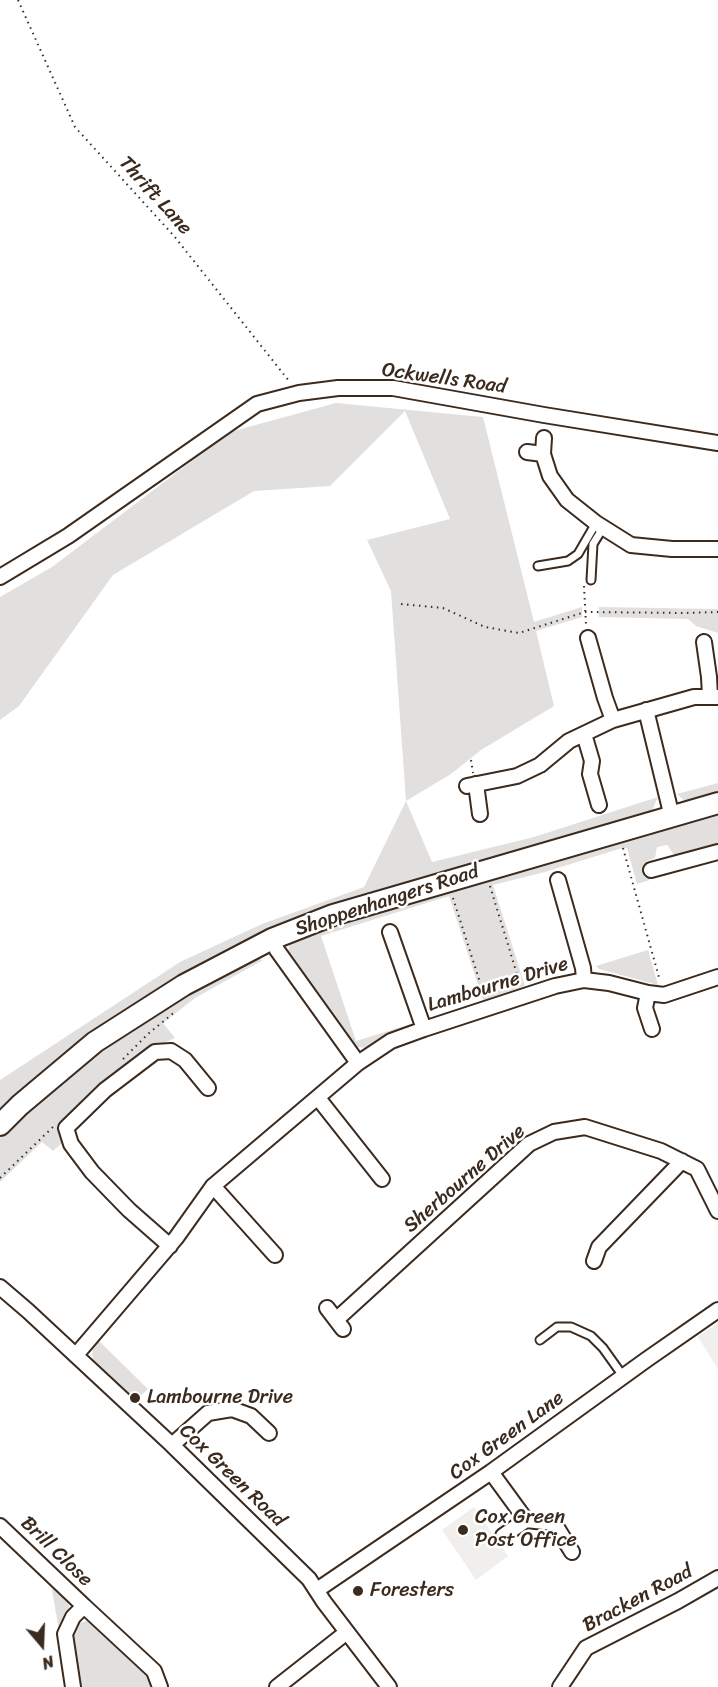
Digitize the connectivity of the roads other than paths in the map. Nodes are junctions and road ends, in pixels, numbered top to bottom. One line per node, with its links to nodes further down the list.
1 (544, 438): 4 (street)
2 (718, 443): 8 (street, Ockwells Road)
3 (528, 452): 4 (street)
4 (543, 454): 5 (street)
5 (600, 526): 6 (street); 7 (lane); 9 (lane)
6 (718, 549)
7 (538, 566)
8 (0, 577)
9 (587, 580)
10 (588, 638): 14 (street)
11 (704, 642): 12 (street)
12 (714, 697): 13 (street)
13 (646, 710): 14 (street); 19 (street)
14 (613, 720): 15 (street)
15 (584, 734): 17 (street); 18 (street)
16 (718, 803): 19 (street, Shoppenhangers Road)
17 (599, 805)
18 (480, 814)
19 (672, 817): 24 (street, Shoppenhangers Road)
20 (718, 852): 21 (street)
21 (651, 870)
22 (558, 880): 26 (street, Lambourne Drive)
23 (390, 932): 28 (street, Lambourne Drive)
24 (272, 939): 30 (street); 33 (street, Shoppenhangers Road)
25 (718, 977): 27 (street, Lambourne Drive)
26 (584, 980): 27 (street, Lambourne Drive); 28 (street, Lambourne Drive)
27 (648, 993): 29 (street)
28 (424, 1029): 30 (street, Lambourne Drive)
29 (652, 1029)
30 (358, 1063): 32 (street, Lambourne Drive)
31 (208, 1089): 38 (street)
32 (318, 1098): 35 (street); 36 (street, Lambourne Drive)
33 (0, 1125)
34 (682, 1161): 37 (street, Sherbourne Drive); 40 (street); 42 (street, Sherbourne Drive)
35 (382, 1179)
36 (213, 1186): 38 (street, Lambourne Drive); 39 (street)
37 (718, 1212)
38 (170, 1245): 45 (street, Lambourne Drive)
39 (275, 1255)
40 (594, 1261)
41 (0, 1287): 45 (street, Cox Green Road)
42 (327, 1308)
43 (718, 1310): 46 (street, Cox Green Lane)
44 (540, 1340): 46 (lane)
45 (76, 1355): 48 (street, Cox Green Road)
46 (623, 1376): 49 (street, Cox Green Lane)
47 (269, 1433): 48 (street)
48 (172, 1445): 55 (street, Cox Green Road)
49 (491, 1472): 50 (street); 55 (street, Cox Green Lane)
50 (526, 1520): 52 (street); 53 (street)
51 (0, 1526): 56 (street, Brill Close)
52 (503, 1536)
53 (572, 1552)
54 (718, 1578): 62 (street, Bracken Road)
55 (317, 1590): 57 (street, Cox Green Road)
56 (84, 1606): 58 (street, Brill Close); 59 (street, Brill Close)
57 (347, 1632): 60 (street); 61 (street, Cox Green Road)
58 (73, 1687)
59 (160, 1687)
60 (277, 1687)
61 (389, 1687)
62 (560, 1687)

